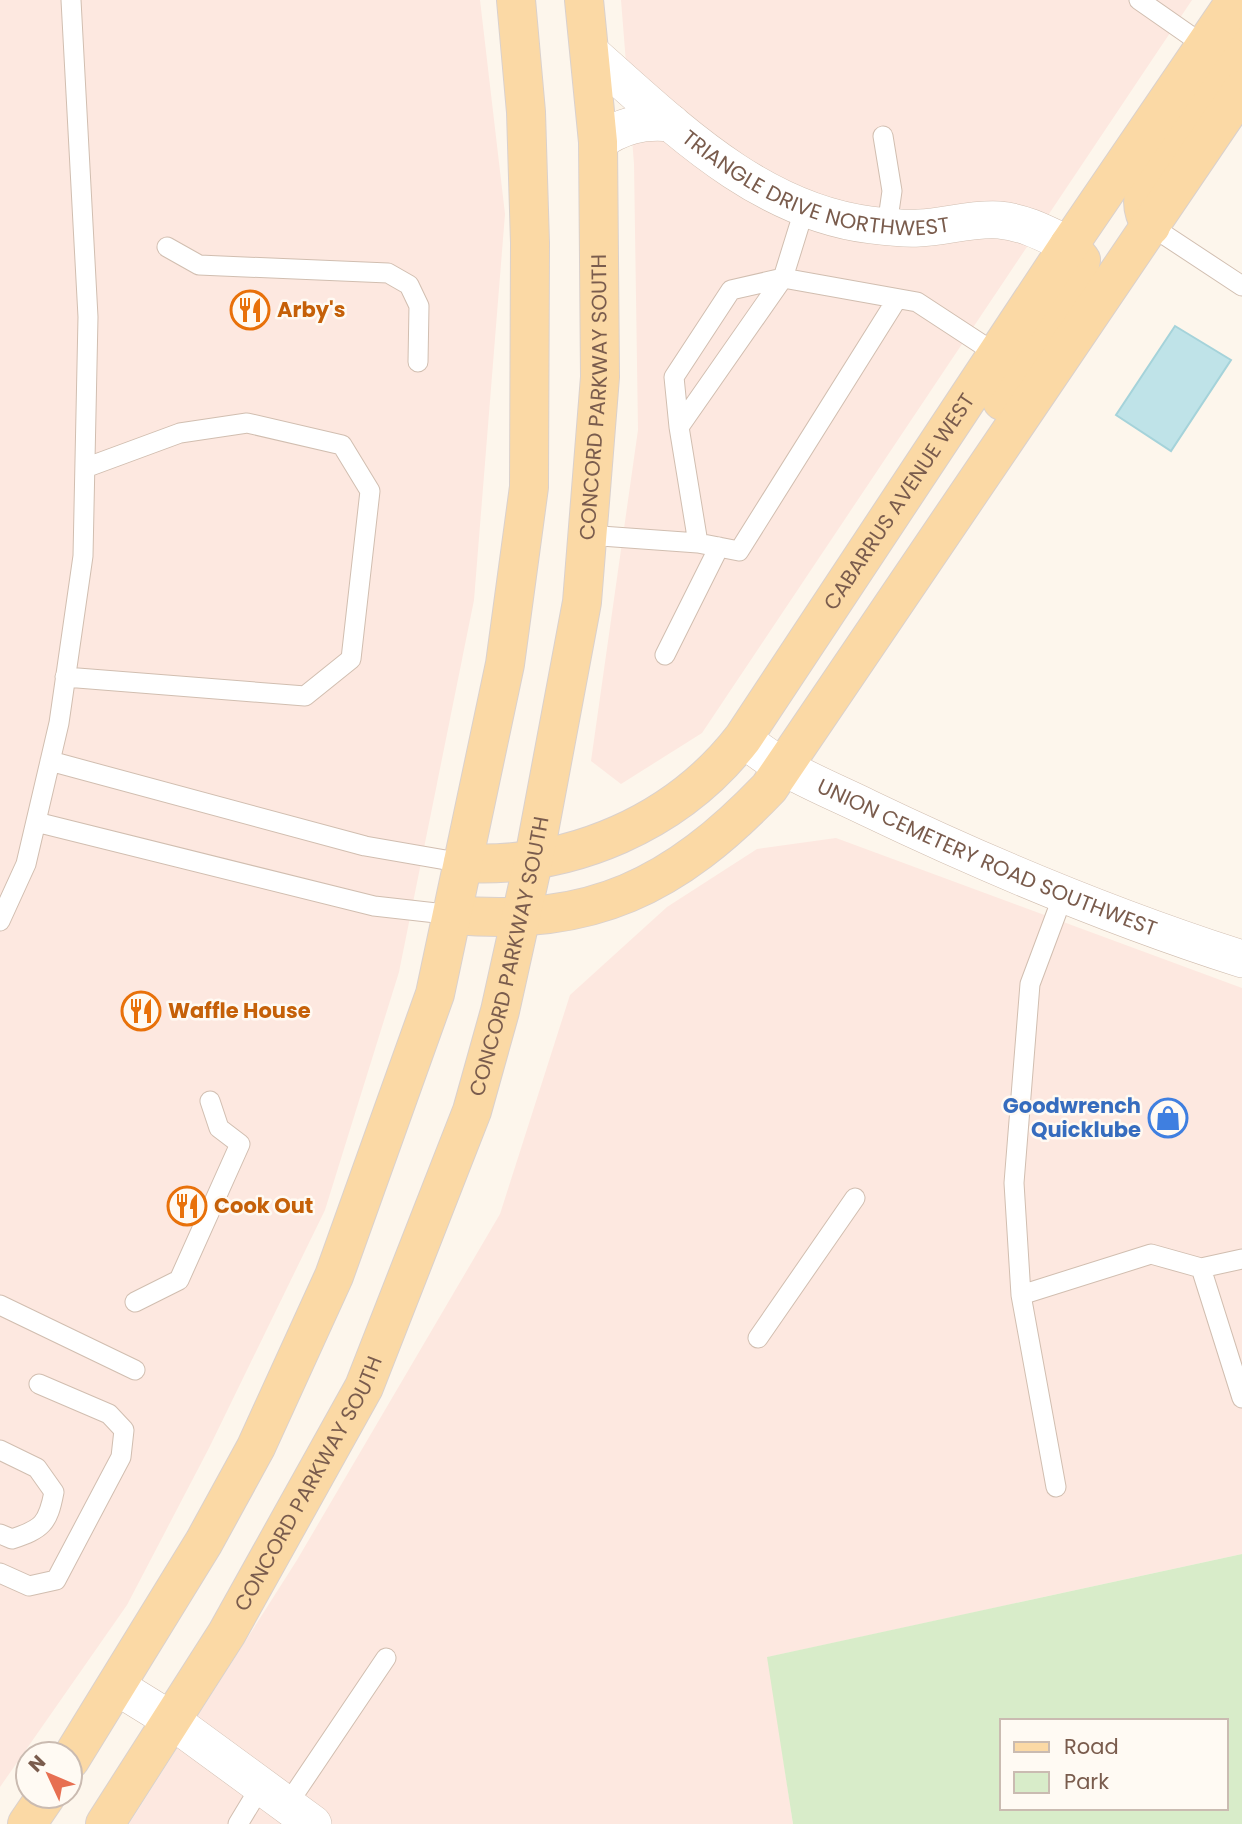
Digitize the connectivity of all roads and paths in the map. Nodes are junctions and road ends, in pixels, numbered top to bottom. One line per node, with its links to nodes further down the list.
1 (71, 0): 24 (lane)
2 (516, 0): 36 (main road)
3 (584, 0): 8 (main road, CONCORD PARKWAY SOUTH)
4 (1139, 0): 7 (lane)
5 (1236, 0): 7 (main road, CABARRUS AVENUE WEST)
6 (1242, 40): 15 (main road)
7 (1205, 46): 16 (main road, CABARRUS AVENUE WEST)
8 (590, 52): 10 (street, TRIANGLE DRIVE NORTHWEST); 12 (main road, CONCORD PARKWAY SOUTH)
9 (1242, 90): 15 (main road)
10 (671, 123): 12 (street); 13 (street, TRIANGLE DRIVE NORTHWEST)
11 (883, 136): 14 (lane)
12 (598, 142): 26 (main road, CONCORD PARKWAY SOUTH)
13 (805, 207): 14 (street, TRIANGLE DRIVE NORTHWEST); 18 (lane)
14 (887, 226): 16 (street, TRIANGLE DRIVE NORTHWEST)
15 (1151, 226): 19 (lane); 25 (main road)
16 (1069, 245): 21 (main road, CABARRUS AVENUE WEST); 25 (main road)
17 (167, 247): 22 (lane)
18 (783, 278): 20 (lane); 23 (lane); 23 (lane)
19 (1242, 286)
20 (897, 299): 21 (lane); 28 (lane)
21 (998, 355): 31 (main road, CABARRUS AVENUE WEST)
22 (418, 362)
23 (679, 427): 27 (lane)
24 (85, 468): 30 (lane); 30 (lane)
25 (971, 494): 33 (main road)
26 (587, 535): 27 (lane); 35 (main road, CONCORD PARKWAY SOUTH)
27 (698, 543): 28 (lane)
28 (719, 547): 29 (lane)
29 (666, 655)
30 (65, 677): 32 (lane)
31 (743, 738): 33 (street, UNION CEMETERY ROAD SOUTHWEST); 35 (main road, CABARRUS AVENUE WEST)
32 (50, 761): 34 (lane); 36 (lane)
33 (785, 768): 37 (street, UNION CEMETERY ROAD SOUTHWEST); 39 (main road)
34 (36, 822): 38 (lane); 40 (lane)
35 (534, 858): 36 (main road, CABARRUS AVENUE WEST); 39 (main road, CONCORD PARKWAY SOUTH)
36 (463, 863): 38 (main road)
37 (1064, 893): 41 (street, UNION CEMETERY ROAD SOUTHWEST); 46 (lane)
38 (454, 915): 39 (main road); 58 (main road)
39 (522, 918): 59 (main road, CONCORD PARKWAY SOUTH)
40 (0, 921)
41 (1242, 960)
42 (210, 1101): 47 (lane)
43 (855, 1198): 49 (lane)
44 (1242, 1259): 45 (lane)
45 (1200, 1268): 46 (lane); 52 (lane)
46 (1021, 1295): 54 (lane)
47 (135, 1303)
48 (0, 1306): 50 (lane)
49 (758, 1338)
50 (135, 1370)
51 (39, 1384): 56 (lane)
52 (1242, 1398)
53 (0, 1450): 55 (lane)
54 (1056, 1487)
55 (0, 1534)
56 (0, 1573)
57 (386, 1658): 61 (lane)
58 (116, 1686): 59 (street); 60 (main road)
59 (171, 1720): 61 (street); 62 (main road, CONCORD PARKWAY SOUTH)
60 (82, 1740)
61 (287, 1805): 63 (lane)
62 (105, 1824)
63 (238, 1824)

